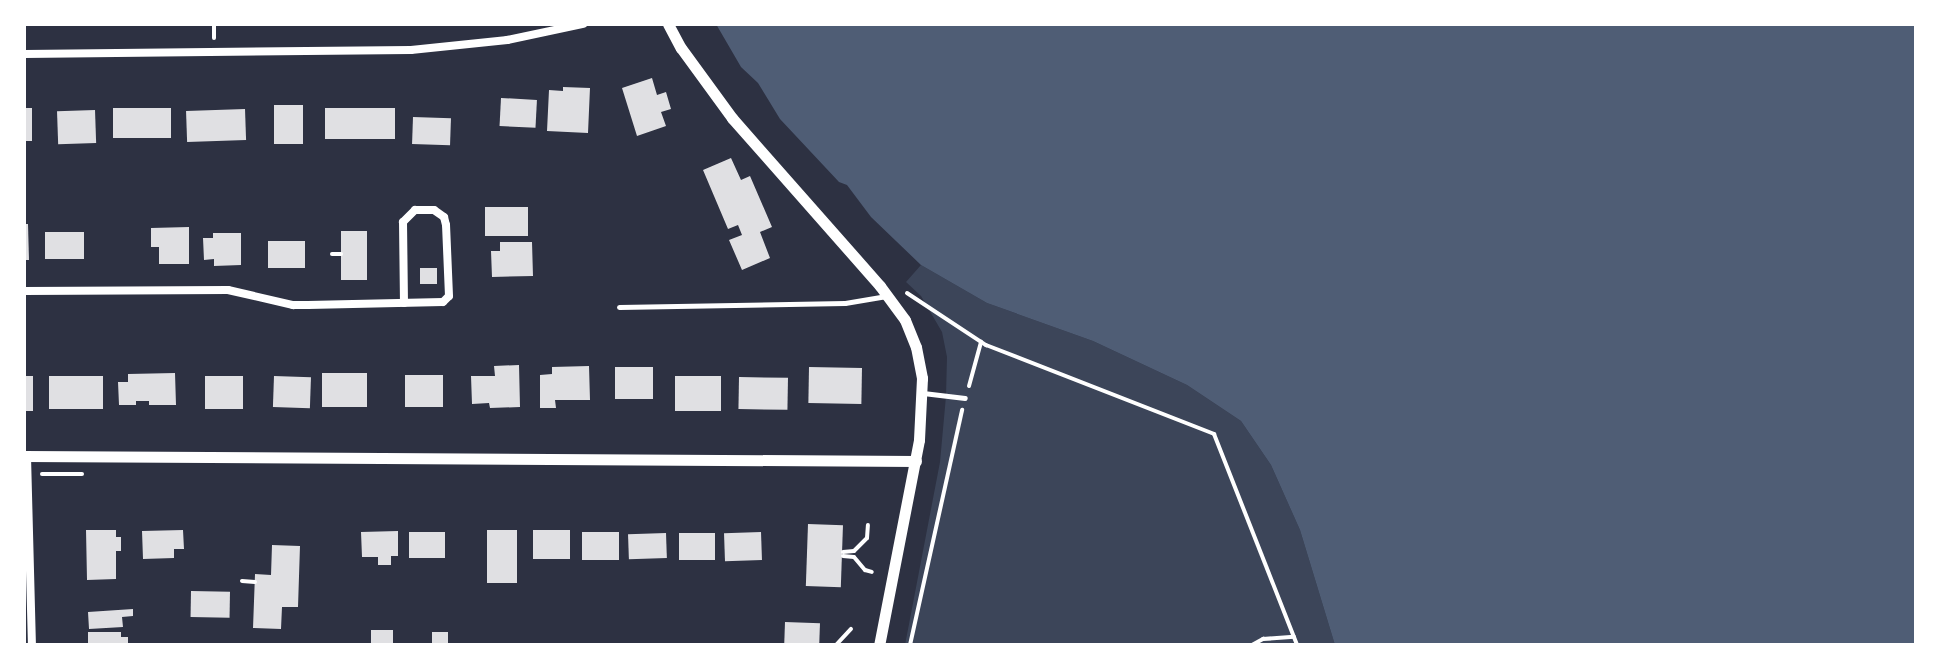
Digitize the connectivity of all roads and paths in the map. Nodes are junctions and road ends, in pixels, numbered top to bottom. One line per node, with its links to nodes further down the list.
1 (583, 24): 3 (street)
2 (668, 24): 7 (street)
3 (24, 54)
4 (332, 254): 5 (path)
5 (341, 254)
6 (24, 291): 8 (street)
7 (887, 295): 9 (lane); 13 (street)
8 (404, 303): 8 (street)
9 (619, 307)
10 (930, 308): 11 (path)
11 (981, 342): 12 (path); 23 (path)
12 (978, 349)
13 (923, 393): 14 (lane); 16 (street)
14 (965, 398)
15 (26, 456): 16 (street); 24 (street)
16 (916, 461): 26 (street)
17 (948, 468): 27 (path)
18 (868, 525): 19 (path)
19 (872, 572)
20 (242, 581): 21 (path)
21 (255, 582)
22 (851, 629): 25 (path)
23 (1294, 637): 28 (path); 29 (path)
24 (32, 645)
25 (836, 645)
26 (879, 645)
27 (910, 645)
28 (1252, 645)
29 (1297, 645)

